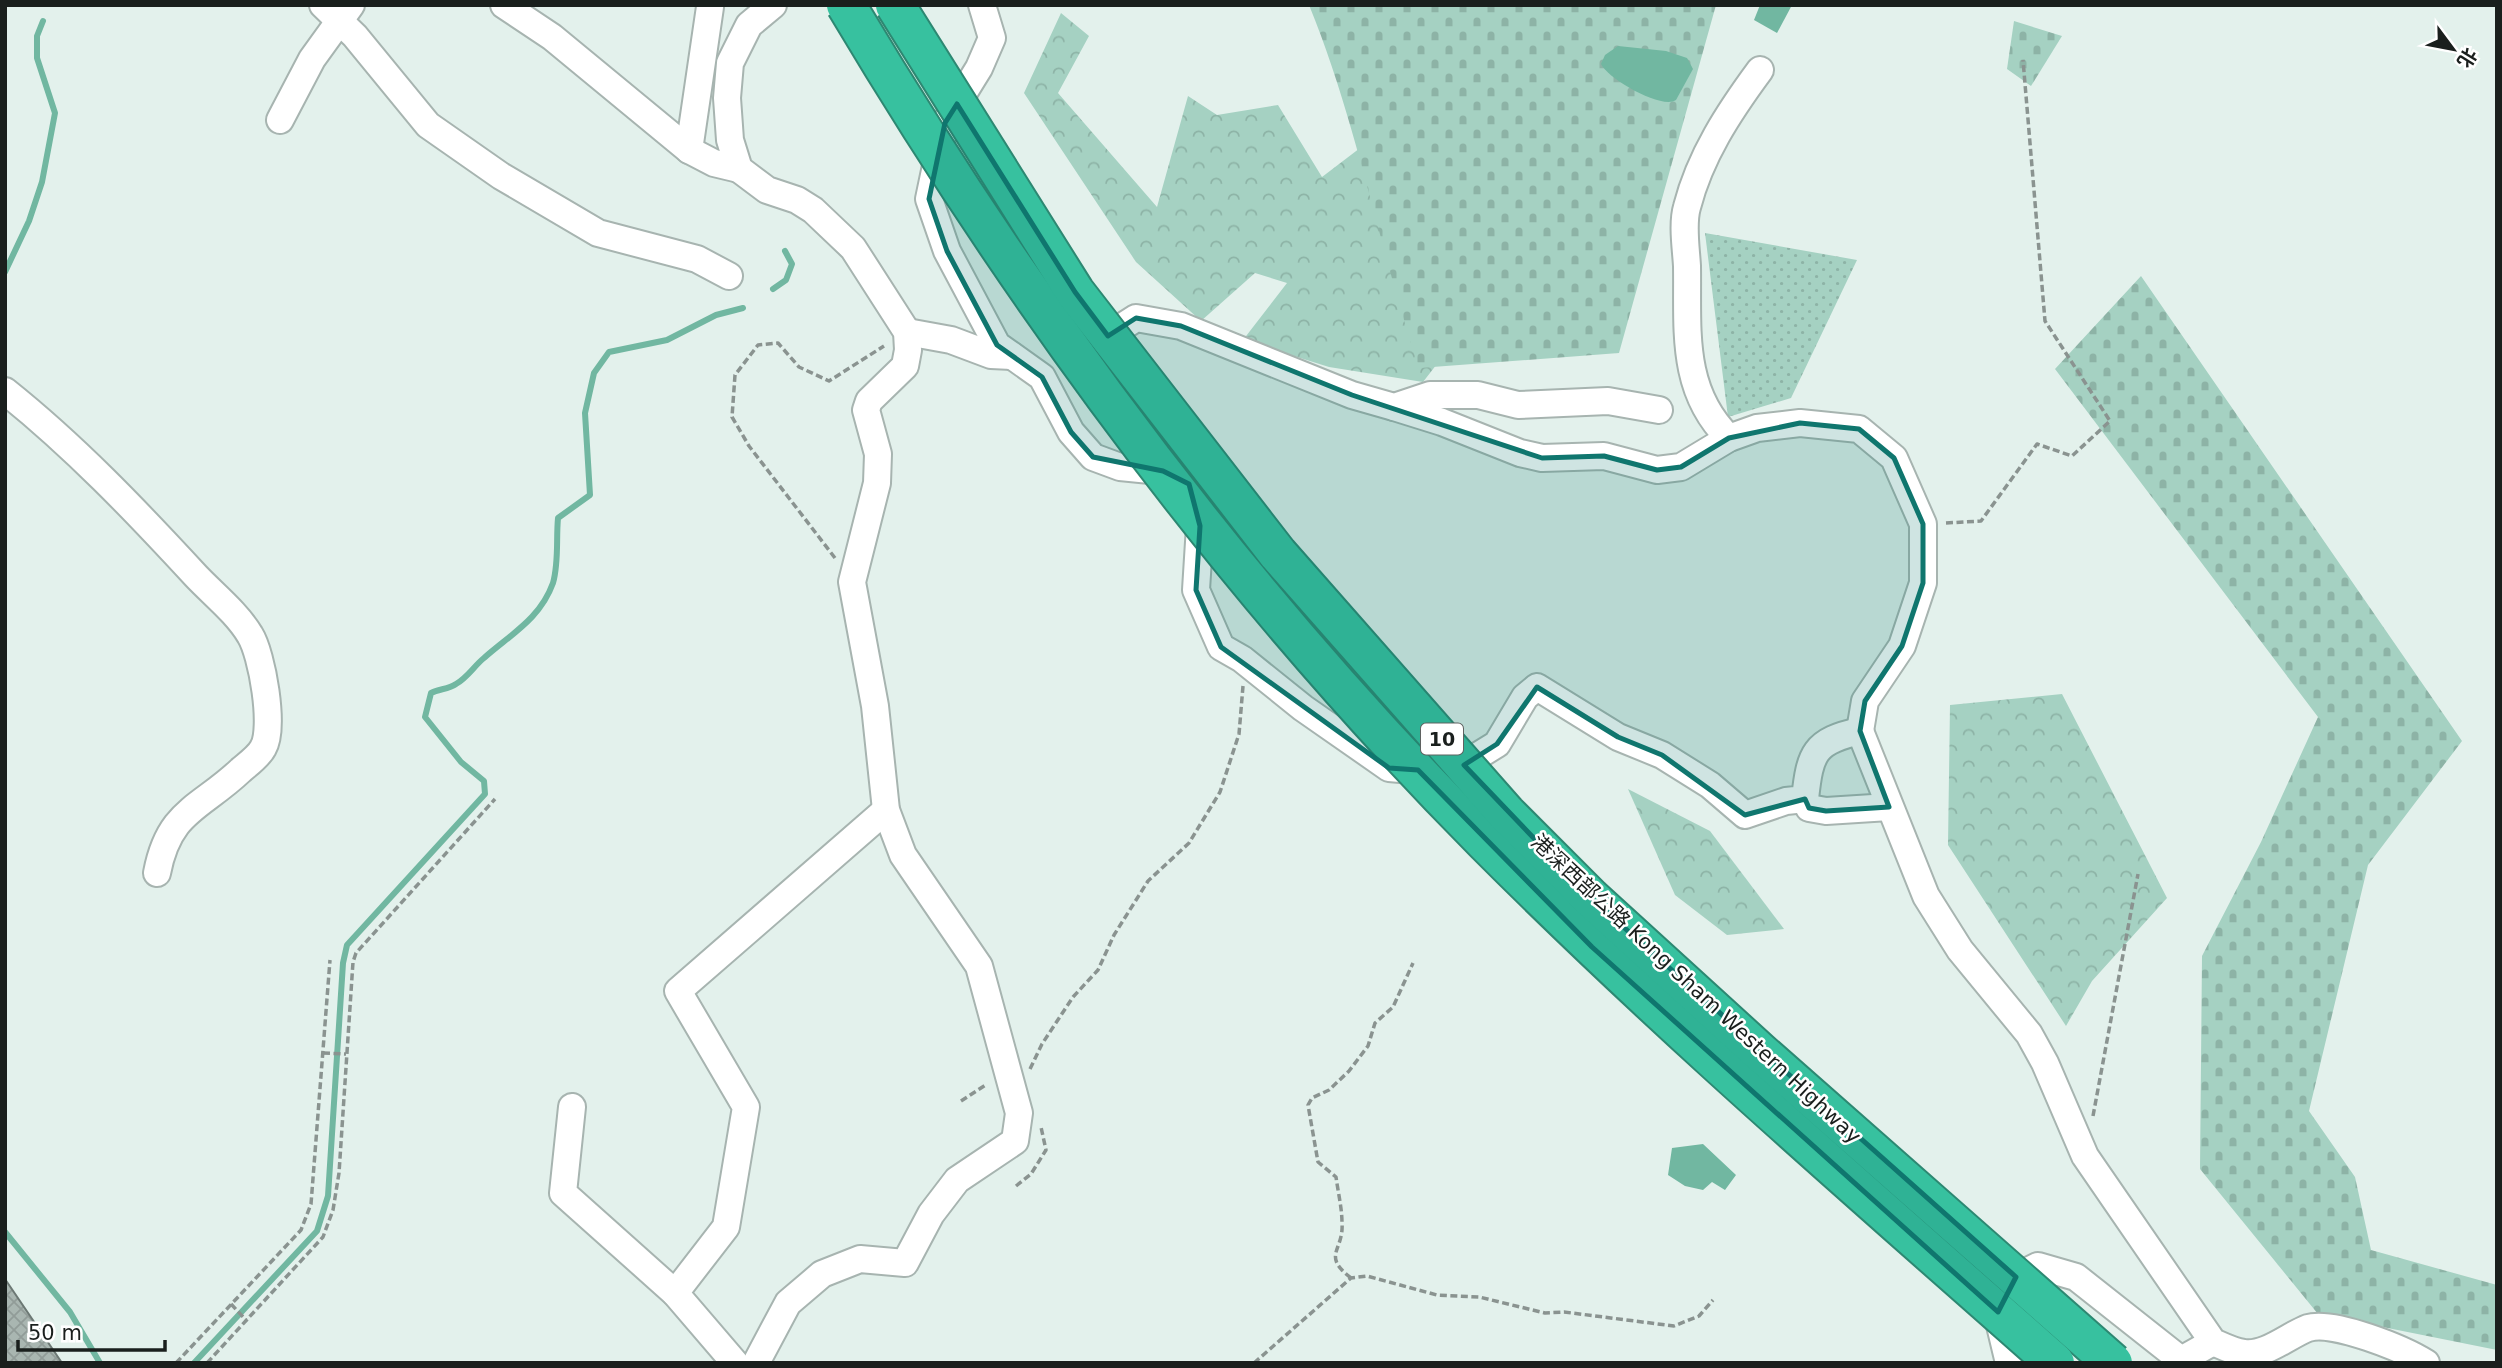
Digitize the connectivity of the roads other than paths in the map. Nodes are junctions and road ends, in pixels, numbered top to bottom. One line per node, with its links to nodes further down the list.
1 (504, 5): 10 (street)
2 (773, 5): 11 (street)
3 (846, 5): 31 (highway, 港深西部公路 Kong Sham Western Highway / 10, bridge)
4 (895, 5): 32 (highway, 港深西部公路 Kong Sham Western Highway / 10, bridge)
5 (982, 5): 14 (street)
6 (710, 8): 10 (street)
7 (338, 10): 9 (street); 12 (street)
8 (1760, 70): 19 (street)
9 (280, 120)
10 (689, 150): 11 (street)
11 (739, 169): 13 (street)
12 (729, 276)
13 (907, 332): 14 (street); 23 (street)
14 (1012, 356): 15 (street)
15 (1042, 377): 17 (street); 21 (street)
16 (5, 391): 24 (street)
17 (1394, 407): 18 (street); 19 (street)
18 (1659, 410)
19 (1729, 438): 20 (street)
20 (1860, 731): 21 (street); 22 (street)
21 (1805, 799): 22 (street)
22 (1889, 807): 27 (street)
23 (886, 810): 26 (street); 30 (street)
24 (157, 873)
25 (572, 1107): 26 (street)
26 (675, 1293): 29 (street)
27 (2213, 1342): 28 (street); 33 (street)
28 (2007, 1361)
29 (736, 1363)
30 (756, 1363)
31 (2055, 1363)
32 (2113, 1363)
33 (2426, 1363)

